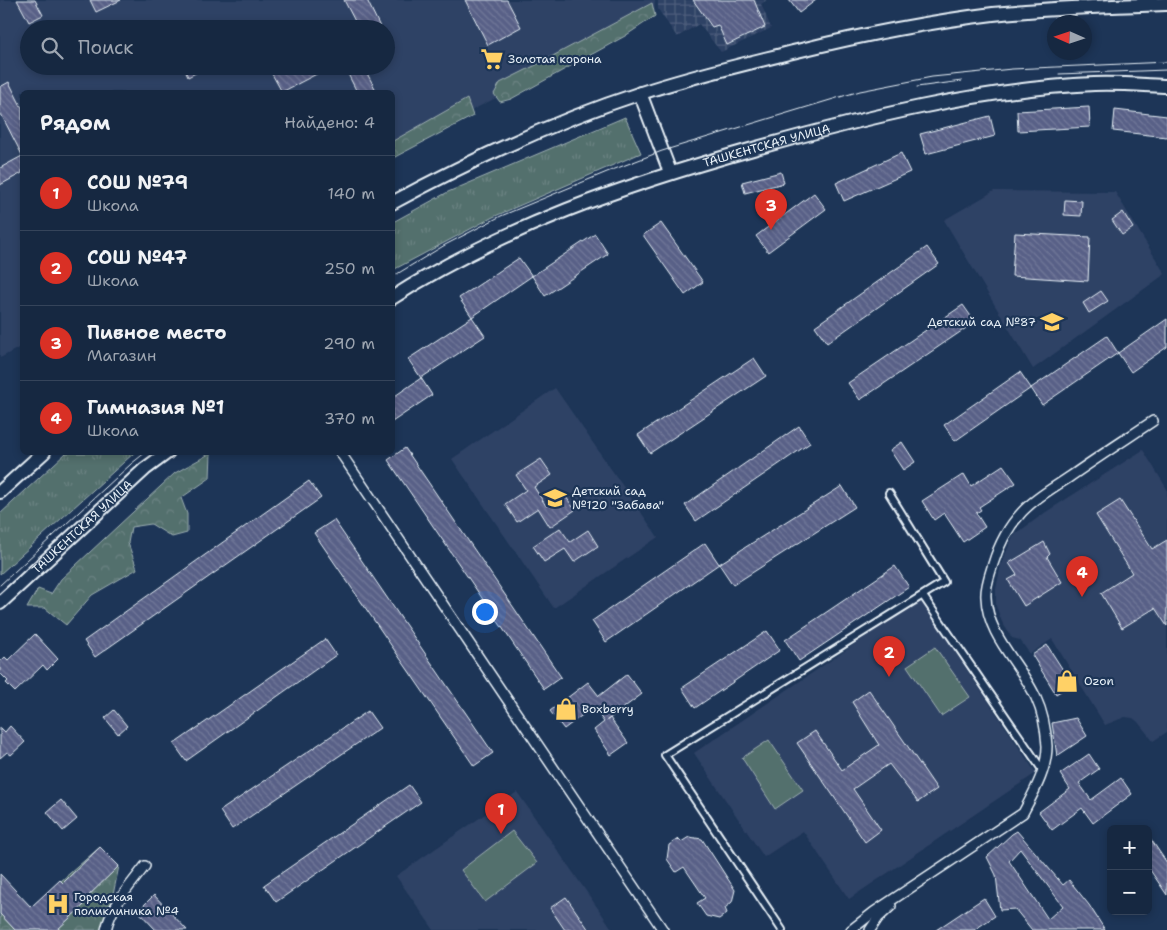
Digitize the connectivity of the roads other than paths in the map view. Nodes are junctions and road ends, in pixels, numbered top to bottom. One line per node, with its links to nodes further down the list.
1 (1167, 4): 3 (main road)
2 (1167, 86): 4 (main road, ТАШКЕНТСКАЯ УЛИЦА)
3 (640, 93): 4 (main road); 5 (main road)
4 (670, 172): 6 (main road, ТАШКЕНТСКАЯ УЛИЦА)
5 (395, 202)
6 (395, 296)
7 (1153, 421): 15 (street)
8 (41, 455): 11 (main road)
9 (164, 455): 14 (main road, ТАШКЕНТСКАЯ УЛИЦА)
10 (342, 455): 19 (street)
11 (0, 492)
12 (889, 493): 13 (street)
13 (923, 596): 15 (street); 20 (street)
14 (0, 603)
15 (1043, 772): 17 (street)
16 (145, 866): 18 (street)
17 (904, 893): 21 (street); 22 (street)
18 (106, 930)
19 (663, 930)
20 (782, 930)
21 (850, 930)
22 (870, 930)

